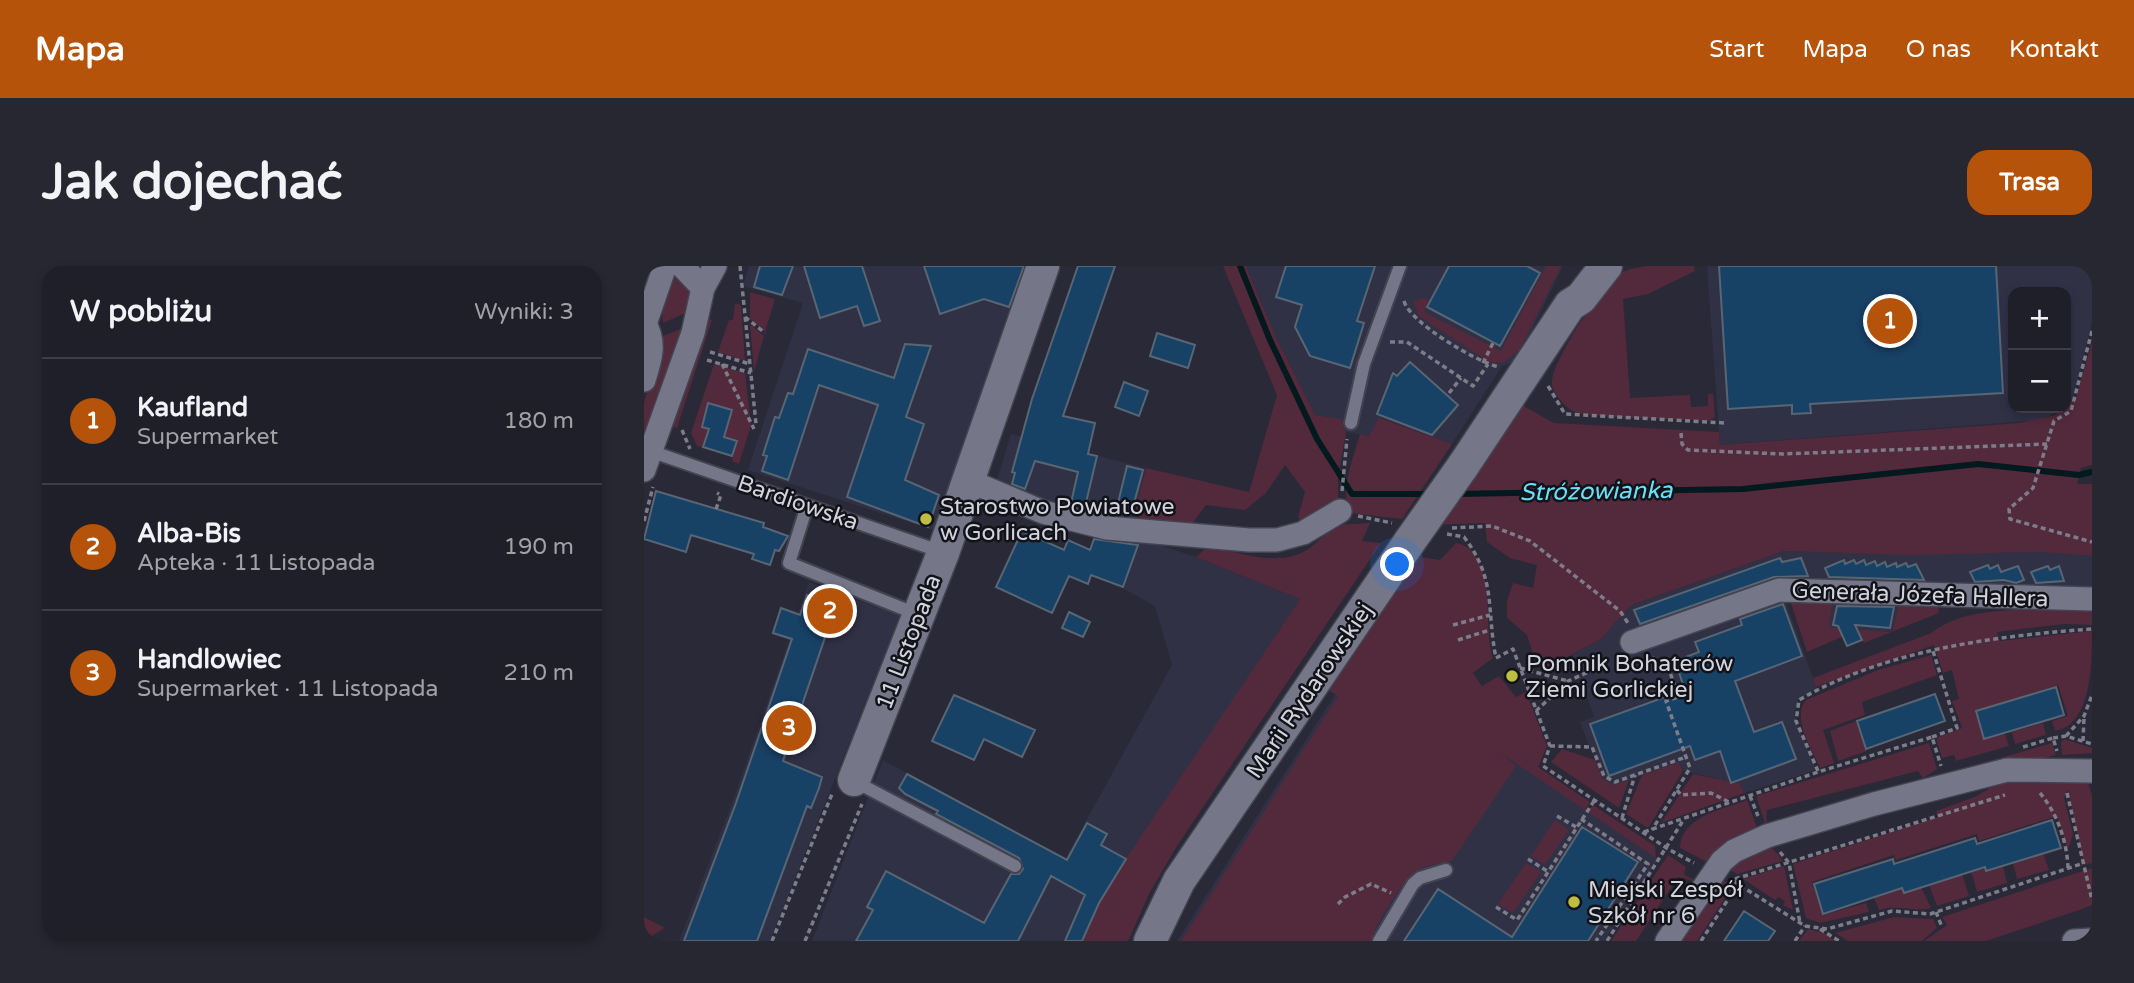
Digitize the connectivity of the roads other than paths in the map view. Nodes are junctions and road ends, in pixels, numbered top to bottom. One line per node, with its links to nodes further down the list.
1 (665, 266): 10 (street)
2 (682, 266): 8 (street)
3 (715, 266): 8 (street)
4 (1043, 266): 14 (street, 11 Listopada)
5 (1400, 266): 12 (lane)
6 (1582, 266): 9 (street, Marii Rydarowskiej)
7 (1606, 266): 9 (street, Marii Rydarowskiej)
8 (703, 288): 13 (street)
9 (1570, 305): 26 (street, Marii Rydarowskiej, bridge)
10 (645, 323): 11 (street)
11 (644, 380)
12 (1351, 423)
13 (651, 468): 15 (lane, Bardiowska)
14 (969, 481): 16 (street); 17 (street, 11 Listopada)
15 (807, 506): 17 (lane, Bardiowska); 19 (lane)
16 (1340, 511)
17 (943, 552): 19 (street, 11 Listopada)
18 (2092, 599): 20 (street, Generała Józefa Hallera)
19 (919, 615): 22 (street, 11 Listopada)
20 (1635, 641)
21 (2092, 771): 28 (street)
22 (854, 780): 23 (lane)
23 (1015, 866)
24 (1446, 870): 27 (lane)
25 (2092, 940): 29 (street)
26 (1150, 941)
27 (1379, 941)
28 (1667, 941)
29 (2074, 941)

